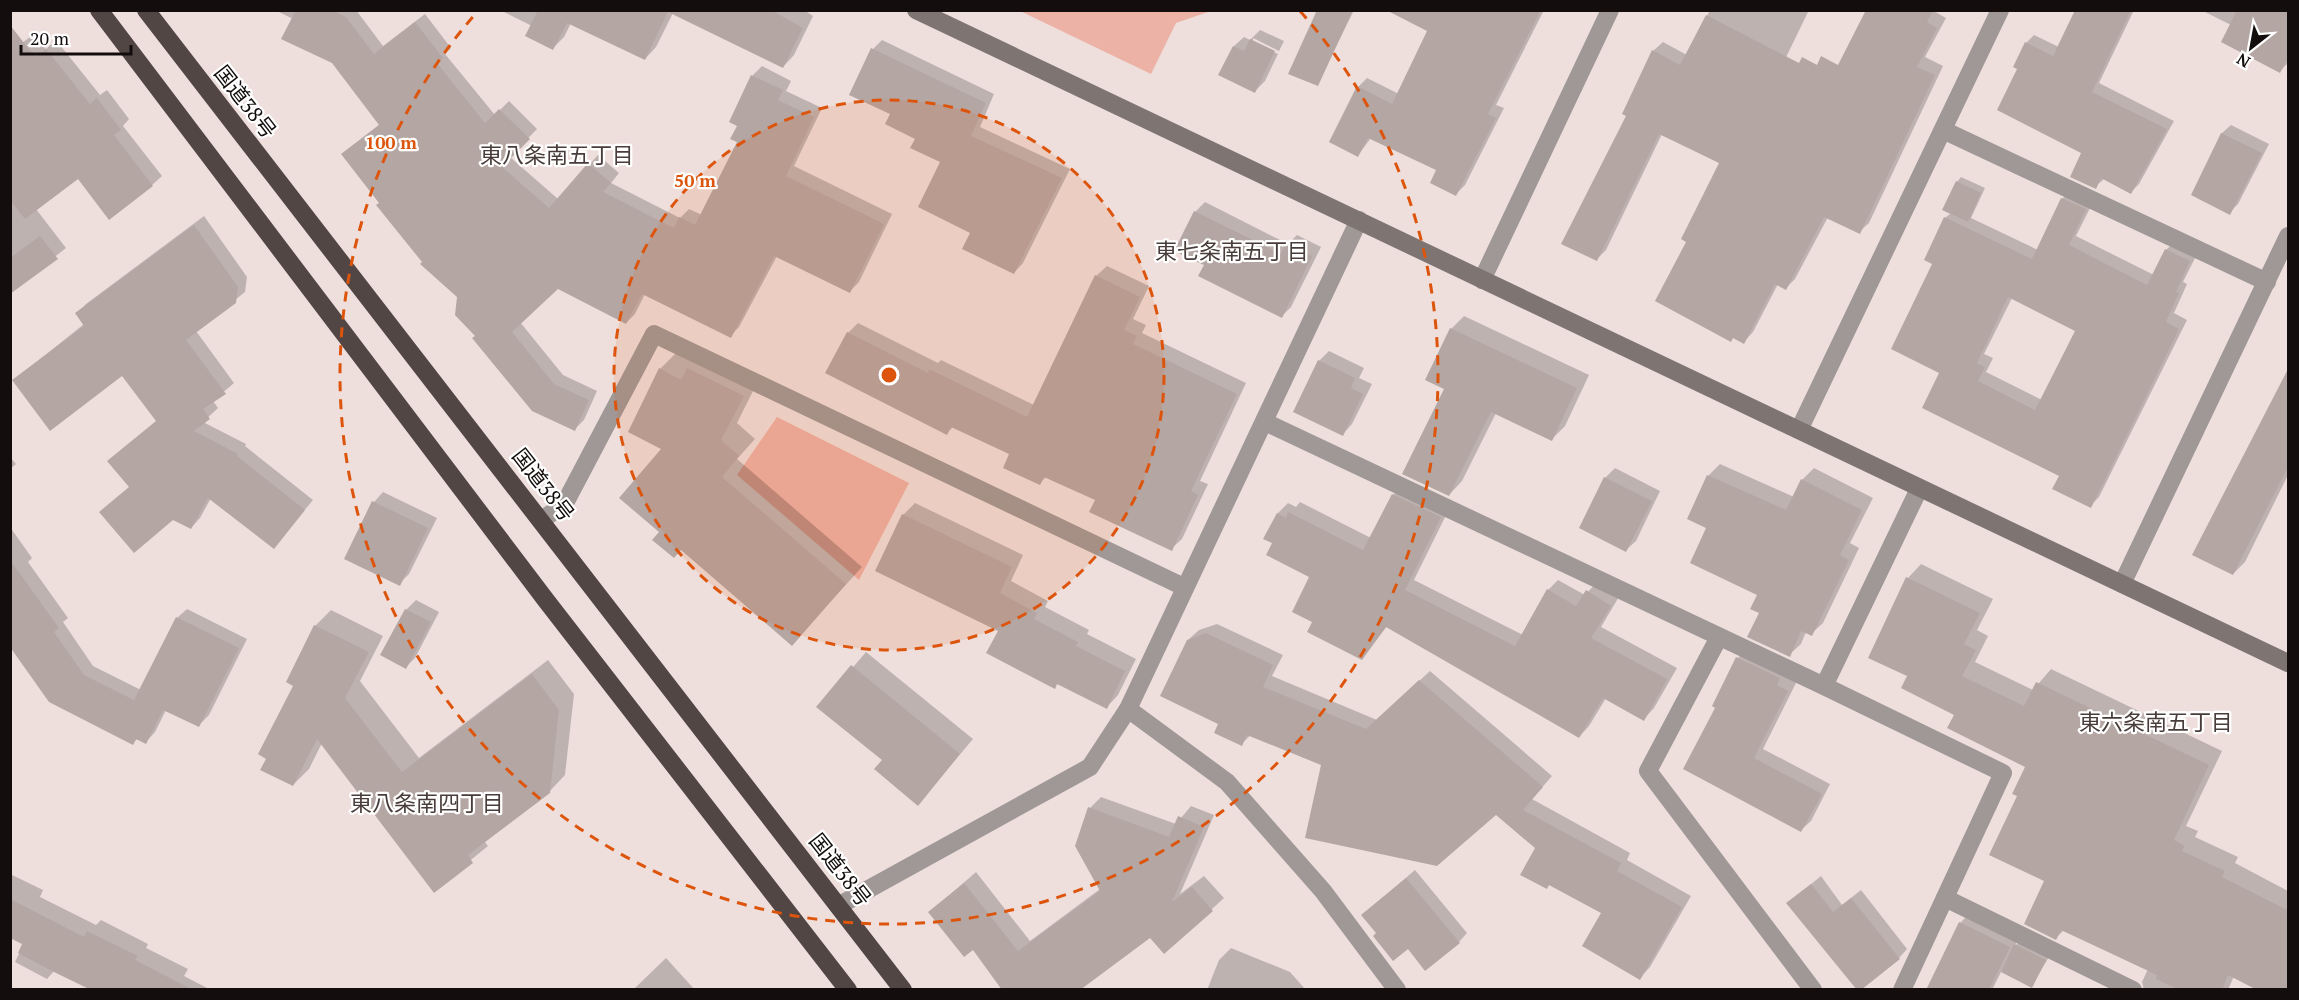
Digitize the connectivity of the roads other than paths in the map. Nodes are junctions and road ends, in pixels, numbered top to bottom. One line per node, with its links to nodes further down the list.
1 (99, 10): 24 (highway)
2 (146, 10): 15 (highway, 国道38号)
3 (916, 10): 6 (street)
4 (1610, 10): 10 (street)
5 (2000, 10): 7 (street)
6 (942, 16): 8 (street)
7 (1944, 130): 11 (street); 13 (street)
8 (1359, 220): 10 (street); 12 (street)
9 (2289, 236): 11 (street)
10 (1482, 280): 13 (street)
11 (2267, 282): 16 (street)
12 (1265, 422): 17 (street); 18 (street)
13 (1799, 430): 14 (street)
14 (1919, 489): 16 (street); 20 (street)
15 (541, 520): 17 (street); 23 (highway, 国道38号)
16 (2122, 584): 19 (street)
17 (1184, 587): 21 (street)
18 (1719, 637): 20 (street); 27 (street)
19 (2289, 663)
20 (1824, 686): 22 (street)
21 (1128, 709): 23 (street); 26 (street)
22 (1945, 898): 28 (street); 29 (street)
23 (838, 906): 25 (highway, 国道38号)
24 (848, 990)
25 (903, 990)
26 (1397, 990)
27 (1813, 990)
28 (1902, 990)
29 (2133, 990)

